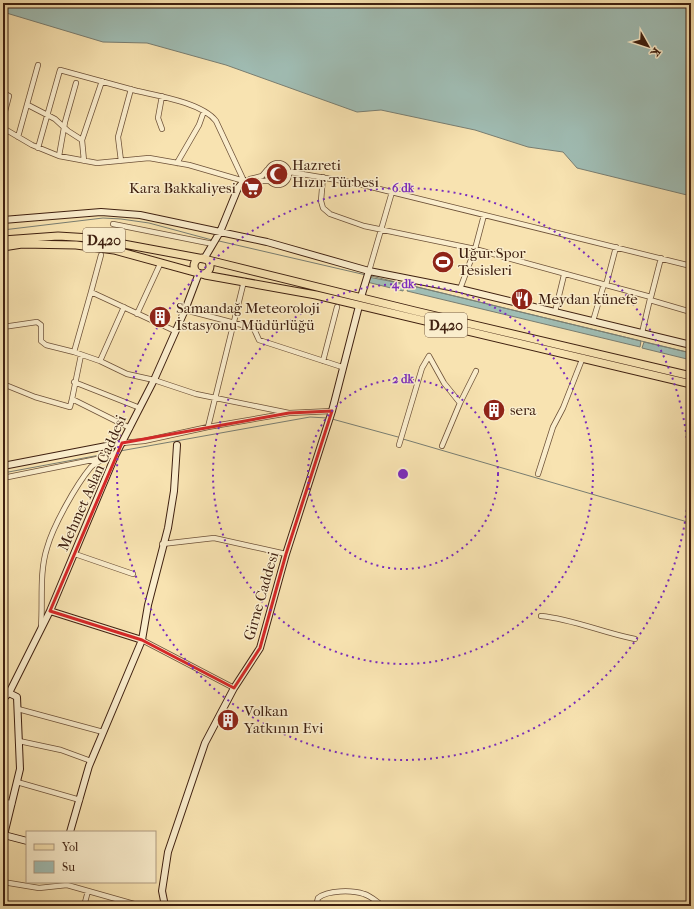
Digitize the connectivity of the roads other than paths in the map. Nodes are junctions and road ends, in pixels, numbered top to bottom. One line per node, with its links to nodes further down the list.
1 (38, 65): 7 (street)
2 (102, 81): 4 (street); 9 (street); 15 (street)
3 (76, 83): 12 (street)
4 (131, 89): 6 (street); 19 (street)
5 (3, 93): 10 (street)
6 (162, 96): 8 (street); 13 (street)
7 (28, 105): 9 (street); 14 (street)
8 (204, 110): 20 (street); 24 (street)
9 (48, 115): 12 (street); 16 (street)
10 (3, 119)
11 (3, 128): 14 (street)
12 (64, 128): 15 (street); 17 (street)
13 (162, 128)
14 (18, 137): 16 (street)
15 (82, 140): 18 (street)
16 (38, 148): 17 (street)
17 (58, 156): 18 (street)
18 (84, 161): 19 (street)
19 (121, 161): 20 (street)
20 (177, 163): 24 (street)
21 (267, 170): 22 (street); 24 (street); 25 (street)
22 (290, 172): 23 (street); 25 (street)
23 (323, 177): 26 (street); 30 (street)
24 (244, 181): 25 (street); 31 (street)
25 (270, 181)
26 (392, 192): 27 (street); 30 (street)
27 (484, 214): 35 (street); 36 (street)
28 (3, 220): 31 (street)
29 (113, 224): 33 (street)
30 (381, 229): 36 (street); 42 (street)
31 (220, 232): 33 (street); 42 (street)
32 (3, 240): 39 (main road, D420)
33 (213, 244): 39 (street)
34 (3, 247): 40 (main road, D420)
35 (616, 247): 38 (street); 46 (street)
36 (475, 249): 44 (street); 47 (street)
37 (101, 255): 48 (street)
38 (661, 258): 41 (street); 50 (street)
39 (204, 259): 43 (main road); 43 (main road); 49 (main road, D420)
40 (161, 262): 43 (main road, D420); 57 (street)
41 (691, 266)
42 (369, 271): 47 (street); 49 (street)
43 (199, 273): 45 (main road, D420); 54 (street, Mehmet Aslan Caddesi)
44 (564, 275): 46 (street); 55 (street)
45 (244, 281): 52 (main road, D420); 59 (street)
46 (605, 285): 50 (street); 58 (street)
47 (460, 289): 55 (street)
48 (91, 292): 53 (street); 64 (street)
49 (361, 297): 71 (main road, D420)
50 (650, 299): 56 (street); 62 (street)
51 (337, 306): 68 (street)
52 (359, 306): 66 (main road, D420); 69 (street, Girne Caddesi)
53 (124, 307): 57 (street); 67 (street)
54 (185, 310): 59 (street); 61 (street, Mehmet Aslan Caddesi)
55 (555, 312): 58 (street)
56 (691, 312)
57 (138, 314): 61 (street)
58 (593, 321): 62 (street)
59 (232, 322): 68 (street); 76 (street)
60 (3, 327): 64 (street)
61 (175, 331): 72 (street, Mehmet Aslan Caddesi)
62 (642, 333): 63 (street)
63 (691, 345)
64 (74, 352): 65 (street)
65 (82, 355): 67 (street); 73 (street)
66 (583, 357): 75 (main road, D420); 91 (street)
67 (100, 361): 72 (street)
68 (323, 361): 69 (street)
69 (342, 367): 80 (street, Girne Caddesi)
70 (476, 371): 78 (street)
71 (691, 376)
72 (154, 380): 76 (street); 79 (street, Mehmet Aslan Caddesi)
73 (74, 382): 77 (street); 79 (street)
74 (3, 384): 77 (street)
75 (691, 384)
76 (214, 397): 81 (street); 82 (street)
77 (72, 399): 83 (street)
78 (460, 403): 86 (street); 87 (street)
79 (140, 408): 83 (street, Mehmet Aslan Caddesi)
80 (332, 411): 81 (street); 95 (street, Girne Caddesi)
81 (289, 413): 82 (street)
82 (208, 427): 84 (street)
83 (130, 428): 84 (street, Mehmet Aslan Caddesi)
84 (122, 443): 88 (street, Mehmet Aslan Caddesi); 90 (street)
85 (177, 445): 93 (street)
86 (399, 445)
87 (442, 446)
88 (119, 452): 89 (street); 94 (street, Mehmet Aslan Caddesi)
89 (108, 457): 92 (street); 99 (street)
90 (3, 466)
91 (538, 474)
92 (3, 478)
93 (162, 544): 95 (street); 101 (street)
94 (75, 554): 96 (street); 97 (street, Mehmet Aslan Caddesi)
95 (286, 554): 102 (street, Girne Caddesi)
96 (133, 574)
97 (50, 611): 99 (street, Mehmet Aslan Caddesi); 101 (street)
98 (541, 616): 100 (street)
99 (40, 631): 103 (street, Mehmet Aslan Caddesi)
100 (635, 639)
101 (142, 640): 102 (street); 106 (street)
102 (234, 688): 120 (street, Girne Caddesi)
103 (6, 692): 104 (street, Mehmet Aslan Caddesi); 105 (street)
104 (3, 699)
105 (18, 709): 106 (street); 107 (street)
106 (102, 732): 108 (street)
107 (19, 741): 108 (street); 109 (street)
108 (91, 760): 110 (street)
109 (17, 782): 110 (street); 112 (street)
110 (80, 800): 113 (street)
111 (3, 801): 112 (street)
112 (12, 804): 114 (street)
113 (70, 831)
114 (3, 836): 115 (street)
115 (26, 841)
116 (3, 882): 117 (street)
117 (88, 891): 118 (street); 119 (street)
118 (84, 906)
119 (141, 906)
120 (165, 906)
121 (316, 906): 122 (street)
122 (383, 906)

